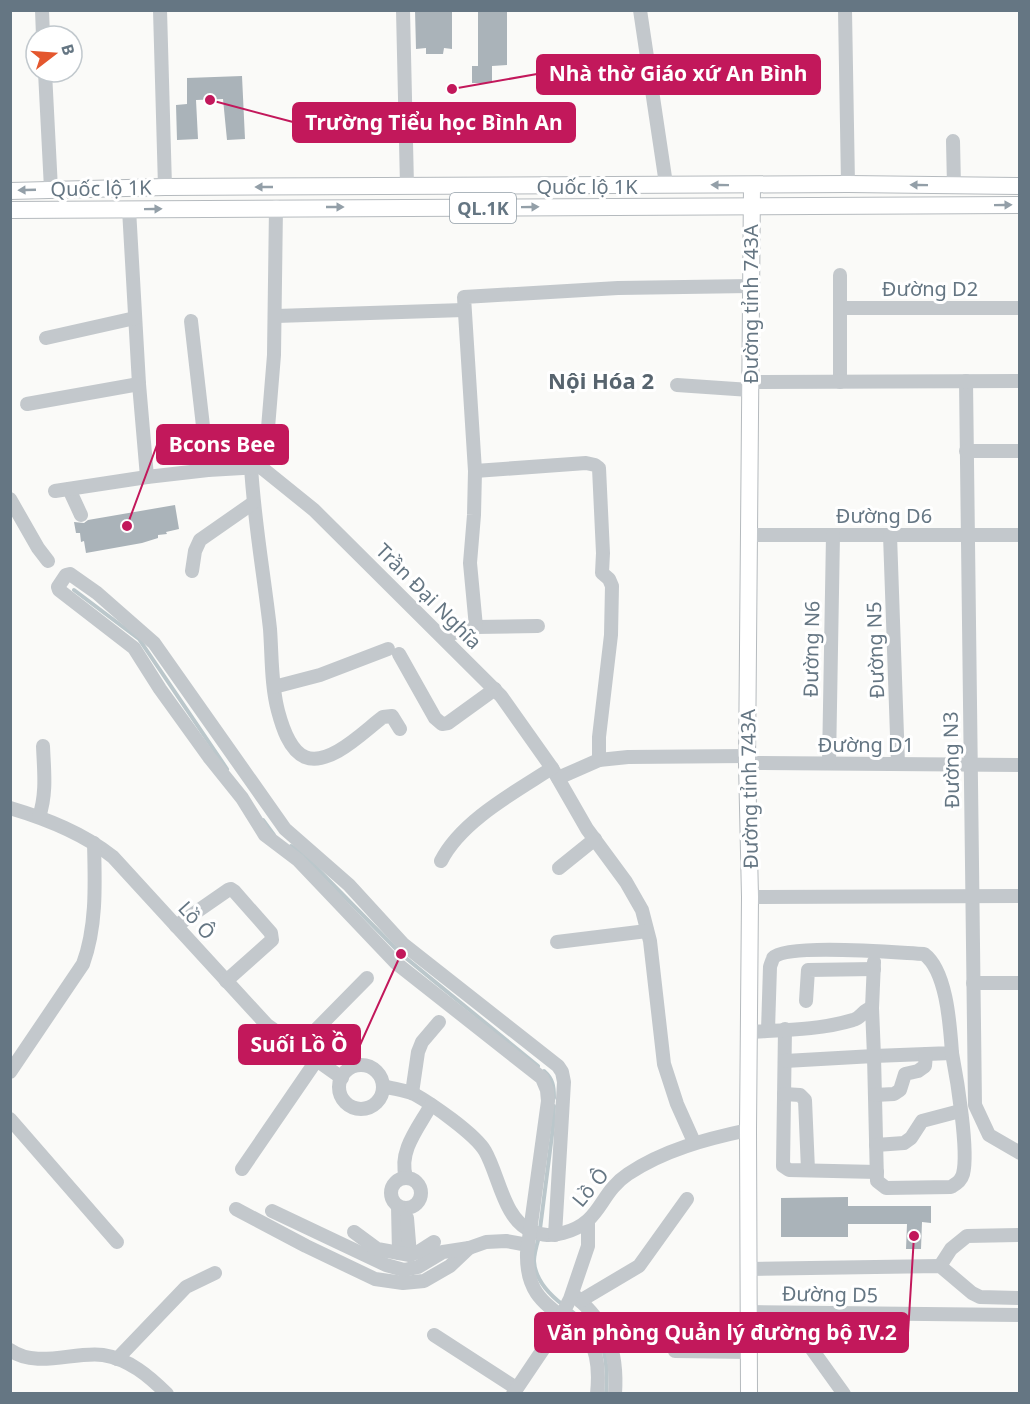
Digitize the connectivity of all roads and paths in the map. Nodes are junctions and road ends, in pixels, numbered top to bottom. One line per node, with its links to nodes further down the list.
1 (160, 10): 13 (street)
2 (403, 10): 9 (street)
3 (640, 10): 7 (street)
4 (848, 11): 8 (street)
5 (46, 84): 14 (street)
6 (953, 141): 11 (street)
7 (666, 184): 9 (main road, Quốc lộ 1K / QL.1K); 10 (main road, Quốc lộ 1K / QL.1K, one-way to 7)
8 (848, 184): 10 (main road, Quốc lộ 1K / QL.1K); 11 (main road, Quốc lộ 1K / QL.1K, one-way to 8)
9 (407, 186): 13 (main road, Quốc lộ 1K / QL.1K, one-way to 13); 18 (main road)
10 (752, 186): 19 (main road, Đường tỉnh 743A)
11 (954, 186): 12 (main road, Quốc lộ 1K / QL.1K)
12 (1020, 186)
13 (165, 187): 14 (main road, Quốc lộ 1K / QL.1K)
14 (51, 189): 15 (main road, Quốc lộ 1K / QL.1K, one-way to 15)
15 (10, 191)
16 (1020, 205): 19 (main road, Quốc lộ 1K / QL.1K, one-way to 16)
17 (276, 207): 18 (main road, Quốc lộ 1K / QL.1K, one-way to 18); 20 (main road, Quốc lộ 1K / QL.1K, one-way to 17); 27 (street)
18 (407, 207): 19 (main road, Quốc lộ 1K / QL.1K, one-way to 19)
19 (751, 207): 23 (main road, Đường tỉnh 743A)
20 (129, 209): 21 (main road, Quốc lộ 1K / QL.1K); 28 (street)
21 (10, 210)
22 (840, 275): 25 (street)
23 (750, 286): 24 (street); 36 (main road, Đường tỉnh 743A)
24 (464, 304): 27 (street); 42 (street)
25 (840, 308): 26 (street, Đường D2); 31 (street)
26 (1020, 308)
27 (276, 316): 40 (street)
28 (135, 318): 30 (street); 34 (street)
29 (191, 321): 41 (street)
30 (46, 338)
31 (840, 381): 32 (street); 36 (street)
32 (966, 381): 33 (street); 38 (street, Đường N3)
33 (1020, 381)
34 (139, 384): 37 (street); 43 (street)
35 (677, 385): 36 (street)
36 (750, 386): 49 (main road, Đường tỉnh 743A)
37 (27, 404)
38 (966, 451): 39 (street); 52 (street, Đường N3)
39 (1020, 451)
40 (256, 467): 41 (street); 47 (street); 58 (street, Trần Đại Nghĩa)
41 (208, 470): 43 (street)
42 (475, 471): 57 (street); 64 (street)
43 (147, 477): 44 (street)
44 (69, 489): 45 (street); 48 (street)
45 (55, 491)
46 (10, 499): 54 (street)
47 (253, 503): 55 (street); 59 (street)
48 (81, 515)
49 (749, 535): 50 (street, Đường D6); 65 (main road, Đường tỉnh 743A)
50 (833, 535): 51 (street, Đường D6); 66 (street, Đường N6)
51 (890, 535): 52 (street, Đường D6); 67 (street, Đường N5)
52 (968, 535): 53 (street, Đường D6); 68 (street, Đường N3)
53 (1020, 535)
54 (48, 561)
55 (192, 571)
56 (538, 626): 57 (street)
57 (476, 627): 58 (street)
58 (443, 636): 60 (street, Trần Đại Nghĩa)
59 (274, 687): 60 (street); 61 (street)
60 (495, 689): 70 (street, Trần Đại Nghĩa)
61 (400, 729)
62 (43, 746): 72 (street)
63 (221, 757): 63 (street); 126 (street); 126 (street)
64 (599, 760): 65 (street); 70 (street)
65 (747, 760): 66 (street, Đường D1); 78 (main road, Đường tỉnh 743A)
66 (829, 763): 67 (street, Đường D1)
67 (898, 764): 68 (street, Đường D1)
68 (970, 764): 69 (street, Đường D1); 79 (street, Đường N3)
69 (1020, 765)
70 (555, 773): 73 (street, Trần Đại Nghĩa); 75 (street)
71 (10, 808): 72 (street, Lồ Ô)
72 (39, 817): 74 (street, Lồ Ô)
73 (595, 839): 76 (street); 81 (street, Trần Đại Nghĩa)
74 (94, 843): 80 (street, Lồ Ô); 103 (street)
75 (441, 861)
76 (559, 868)
77 (1020, 896): 79 (street)
78 (750, 897): 79 (street); 96 (main road, Đường tỉnh 743A)
79 (972, 897): 89 (street, Đường N3)
80 (176, 926): 88 (street, Lồ Ô); 88 (street)
81 (647, 931): 82 (street); 113 (street, Trần Đại Nghĩa)
82 (557, 942)
83 (811, 951): 84 (street); 86 (street); 95 (street)
84 (874, 951): 85 (street); 98 (street)
85 (874, 969): 86 (street); 92 (street)
86 (808, 970): 91 (street)
87 (367, 978): 97 (street)
88 (226, 981): 97 (street, Lồ Ô)
89 (974, 983): 90 (street); 115 (street, Đường N3)
90 (1020, 983)
91 (806, 1001)
92 (872, 1008): 94 (street); 100 (street)
93 (439, 1023): 106 (street)
94 (785, 1029): 95 (street); 102 (street)
95 (768, 1030): 96 (street)
96 (749, 1032): 112 (main road, Đường tỉnh 743A)
97 (298, 1048): 101 (street, Lồ Ô)
98 (952, 1053): 99 (street); 110 (street)
99 (926, 1054): 100 (street); 108 (street)
100 (874, 1056): 102 (street); 108 (street)
101 (316, 1061): 104 (street, Lồ Ô); 116 (street)
102 (784, 1061): 107 (street)
103 (10, 1072)
104 (342, 1078): 105 (street); 105 (street)
105 (383, 1086): 106 (street)
106 (412, 1093): 109 (street)
107 (784, 1094): 117 (street); 117 (street)
108 (875, 1095): 114 (street)
109 (431, 1105): 119 (street); 126 (street)
110 (960, 1111): 114 (street); 118 (street)
111 (10, 1119): 128 (street)
112 (748, 1130): 113 (street, Lồ Ô); 134 (main road, Đường tỉnh 743A)
113 (694, 1142): 124 (street, Lồ Ô)
114 (876, 1145): 118 (street)
115 (1020, 1153)
116 (242, 1169)
117 (808, 1170): 118 (street)
118 (877, 1172)
119 (406, 1177): 121 (street); 121 (street)
120 (687, 1199): 137 (street)
121 (402, 1207): 132 (street)
122 (236, 1209): 131 (street)
123 (272, 1211): 131 (street)
124 (588, 1222): 126 (street, Lồ Ô); 137 (street)
125 (354, 1232): 132 (street)
126 (542, 1234): 130 (street)
127 (1020, 1235): 133 (street)
128 (117, 1242)
129 (434, 1242): 132 (street)
130 (528, 1245): 131 (street); 137 (street)
131 (469, 1248)
132 (404, 1254)
133 (940, 1266): 134 (street); 136 (street)
134 (748, 1269): 138 (main road, Đường tỉnh 743A)
135 (215, 1273): 145 (street)
136 (1020, 1298)
137 (570, 1304): 146 (street); 146 (street); 147 (street)
138 (748, 1312): 139 (street, Đường D5); 144 (main road, Đường tỉnh 743A)
139 (797, 1313): 140 (street, Đường D5); 151 (street)
140 (1020, 1315)
141 (434, 1335): 147 (street)
142 (10, 1350): 145 (street)
143 (675, 1351): 144 (street)
144 (748, 1352): 150 (main road, Đường tỉnh 743A)
145 (117, 1359): 148 (street)
146 (609, 1385): 149 (street)
147 (514, 1391)
148 (167, 1394)
149 (597, 1394)
150 (749, 1394)
151 (844, 1394)

